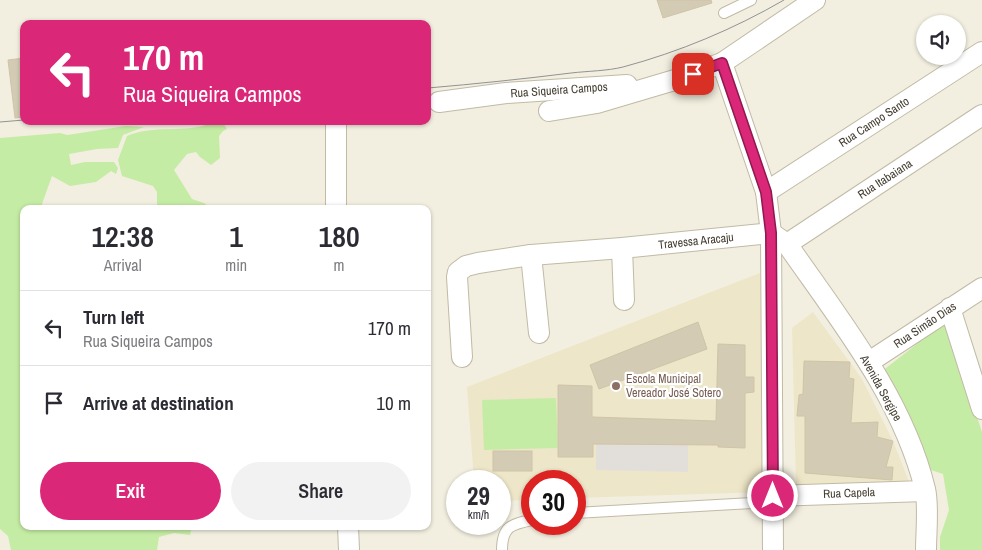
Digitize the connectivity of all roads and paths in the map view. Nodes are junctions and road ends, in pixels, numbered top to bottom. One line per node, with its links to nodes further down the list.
1 (751, 0): 3 (lane)
2 (814, 0): 5 (street, Rua Siqueira Campos)
3 (724, 13)
4 (982, 52): 11 (street, Rua Campo Santo)
5 (722, 63): 6 (street, Rua Siqueira Campos); 11 (street)
6 (678, 79): 7 (street, Rua Siqueira Campos); 8 (street, Rua Siqueira Campos)
7 (439, 102)
8 (549, 111)
9 (982, 115): 13 (street, Rua Itabaiana)
10 (336, 125): 12 (street)
11 (766, 192): 13 (street)
12 (336, 205)
13 (779, 238): 14 (street, Travessa Aracaju); 21 (street, Avenida Sergipe); 24 (street)
14 (622, 248): 15 (street, Travessa Aracaju); 17 (street)
15 (531, 255): 19 (street); 20 (street, Travessa Aracaju)
16 (982, 288): 18 (street, Rua Simão Dias)
17 (624, 300)
18 (950, 308): 21 (street, Rua Simão Dias); 22 (street)
19 (539, 333)
20 (462, 357)
21 (869, 362): 23 (street, Avenida Sergipe)
22 (982, 409)
23 (925, 491): 24 (street, Rua Capela); 31 (street, Avenida Sergipe)
24 (773, 502): 25 (lane); 30 (street)
25 (586, 512)
26 (521, 523): 29 (lane)
27 (348, 530): 28 (street)
28 (349, 550)
29 (502, 550)
30 (774, 550)
31 (926, 550)

